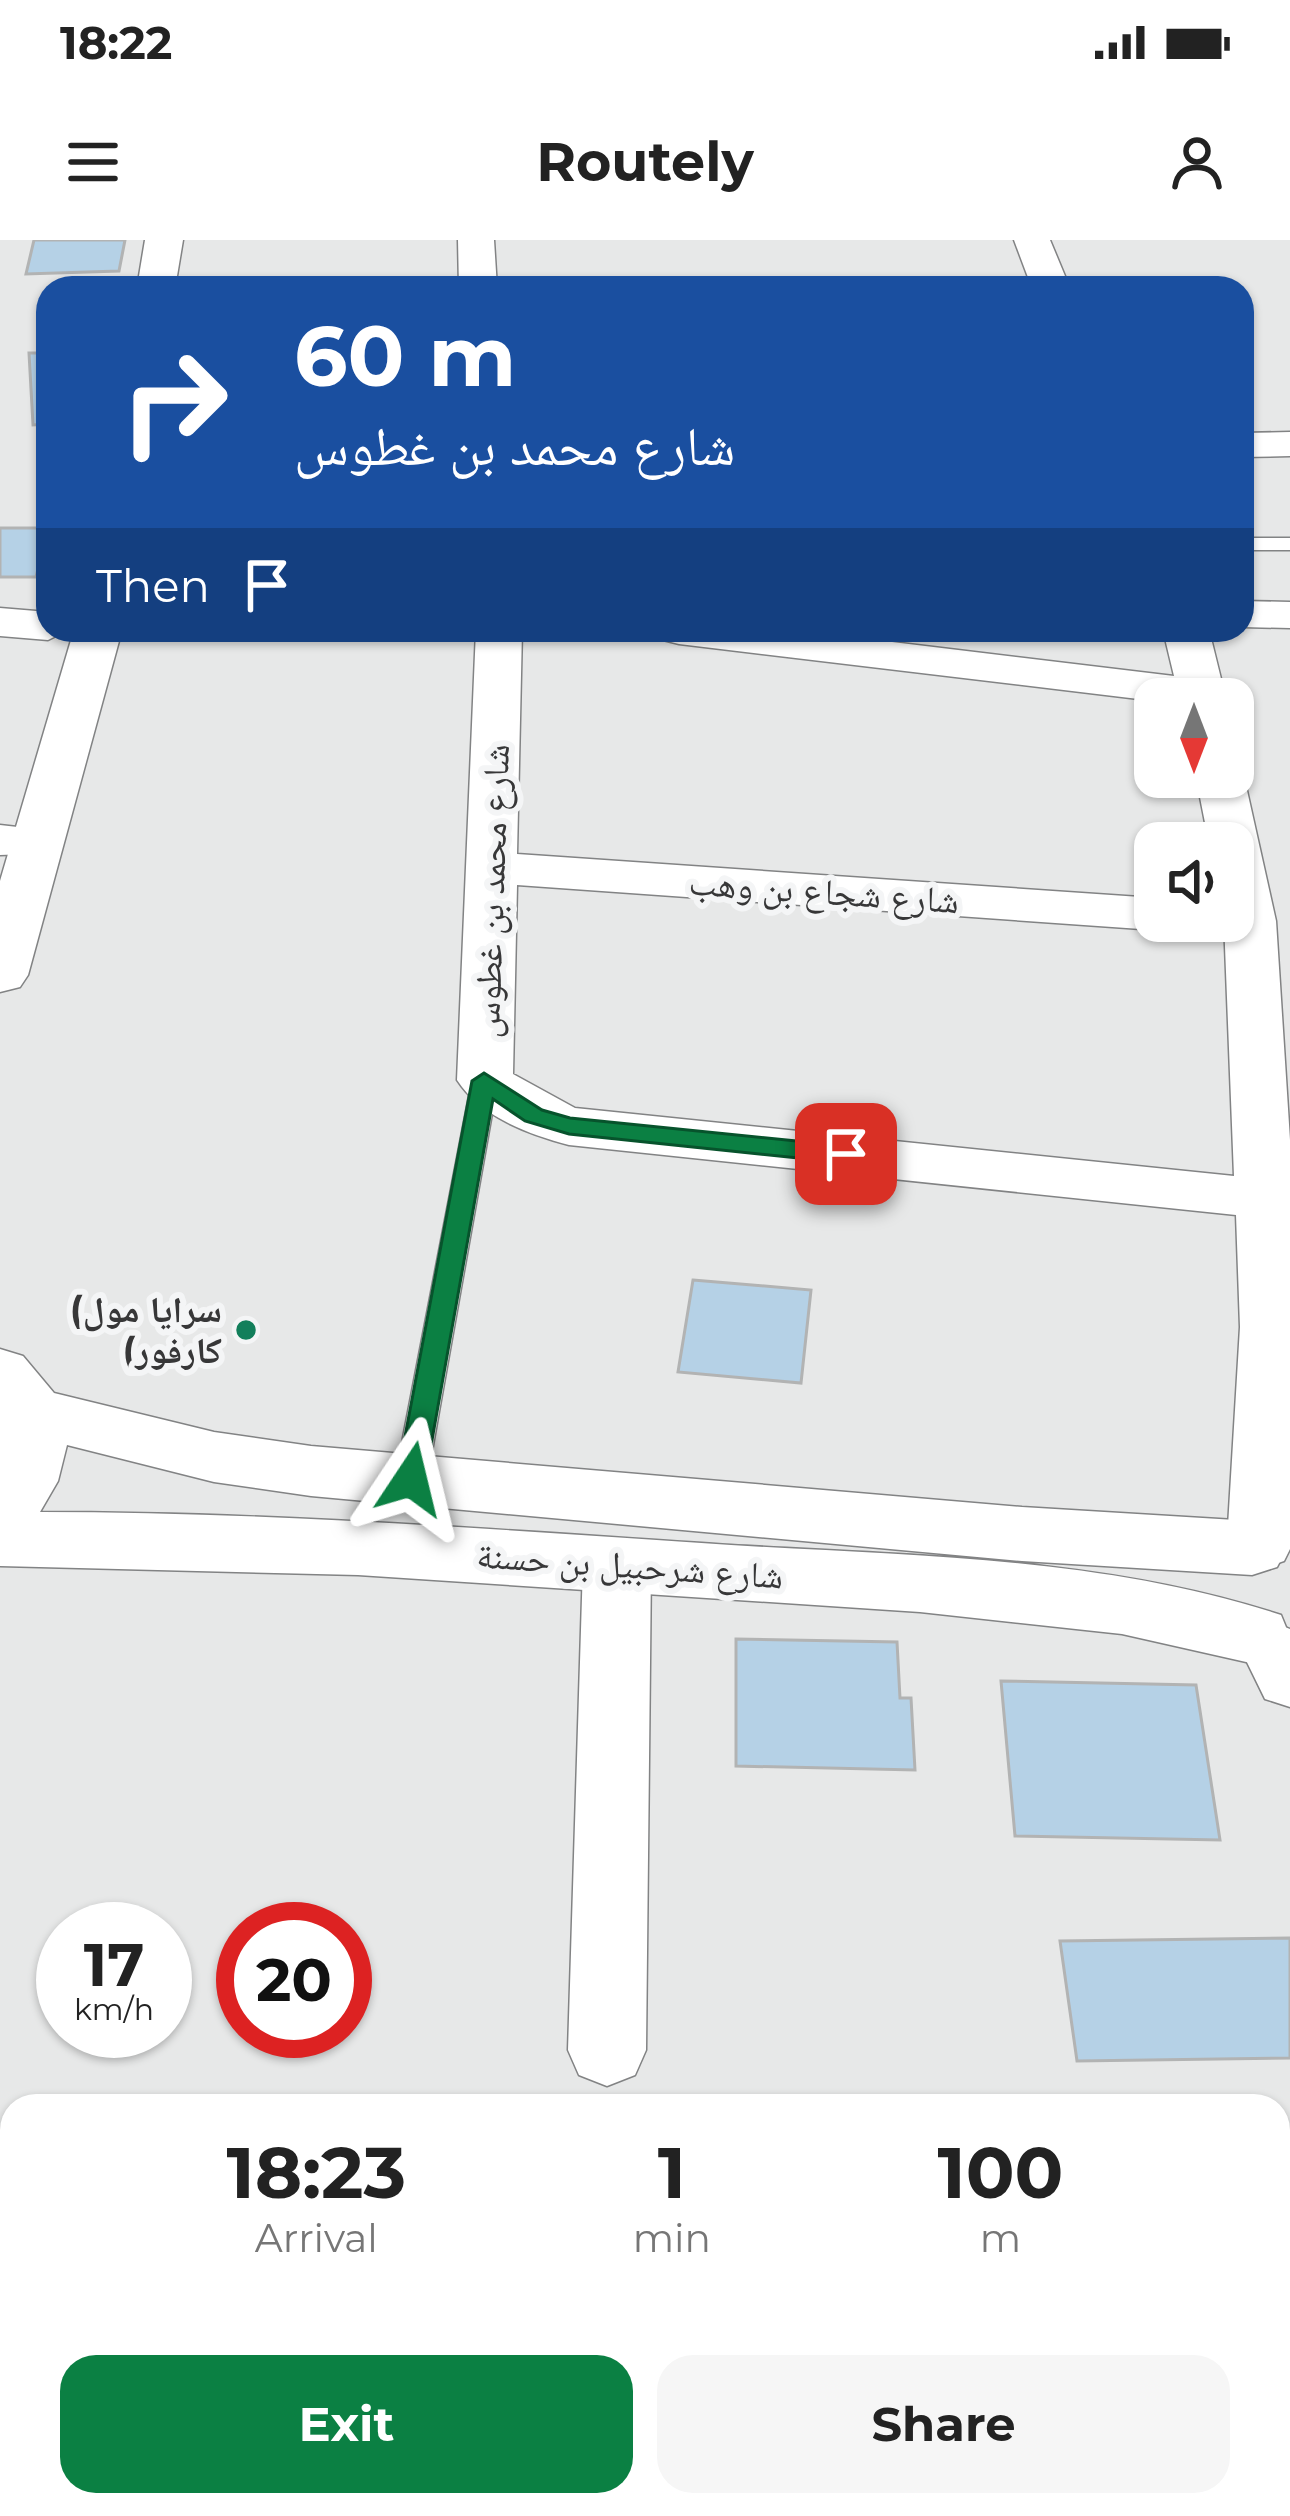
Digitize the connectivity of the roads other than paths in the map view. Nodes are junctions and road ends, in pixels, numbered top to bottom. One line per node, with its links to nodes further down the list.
1 (164, 240): 4 (street)
2 (476, 240): 5 (street)
3 (1032, 240): 6 (street)
4 (158, 276)
5 (478, 276)
6 (1046, 276)
7 (1290, 444): 8 (street)
8 (1254, 445)
9 (1254, 544): 10 (lane)
10 (1290, 544)
11 (1254, 614): 12 (street)
12 (1290, 615)
13 (0, 622): 14 (street)
14 (36, 625)
15 (93, 642): 22 (street)
16 (499, 642): 23 (street, شارع محمد بن غطوس)
17 (775, 642): 20 (street)
18 (1189, 642): 19 (street)
19 (1198, 678)
20 (1134, 687)
21 (1226, 798): 25 (street)
22 (17, 842): 26 (street)
23 (494, 868): 24 (street, شارع شجاع بن وهب); 27 (street, شارع محمد بن غطوس)
24 (1134, 913)
25 (1258, 922): 28 (street)
26 (0, 975)
27 (484, 1081): 28 (street, شارع محمد بن غطوس); 31 (lane)
28 (1261, 1198): 29 (street)
29 (1280, 1351): 34 (street)
30 (11, 1372): 31 (street, شارع شرحبيل بن حسنة); 32 (street)
31 (411, 1479): 34 (street, شارع شرحبيل بن حسنة)
32 (0, 1515)
33 (0, 1539): 35 (street, شارع شرحبيل بن حسنة)
34 (1267, 1540): 36 (street)
35 (617, 1564): 36 (street, شارع شرحبيل بن حسنة); 37 (street)
36 (1278, 1656)
37 (607, 2050)

